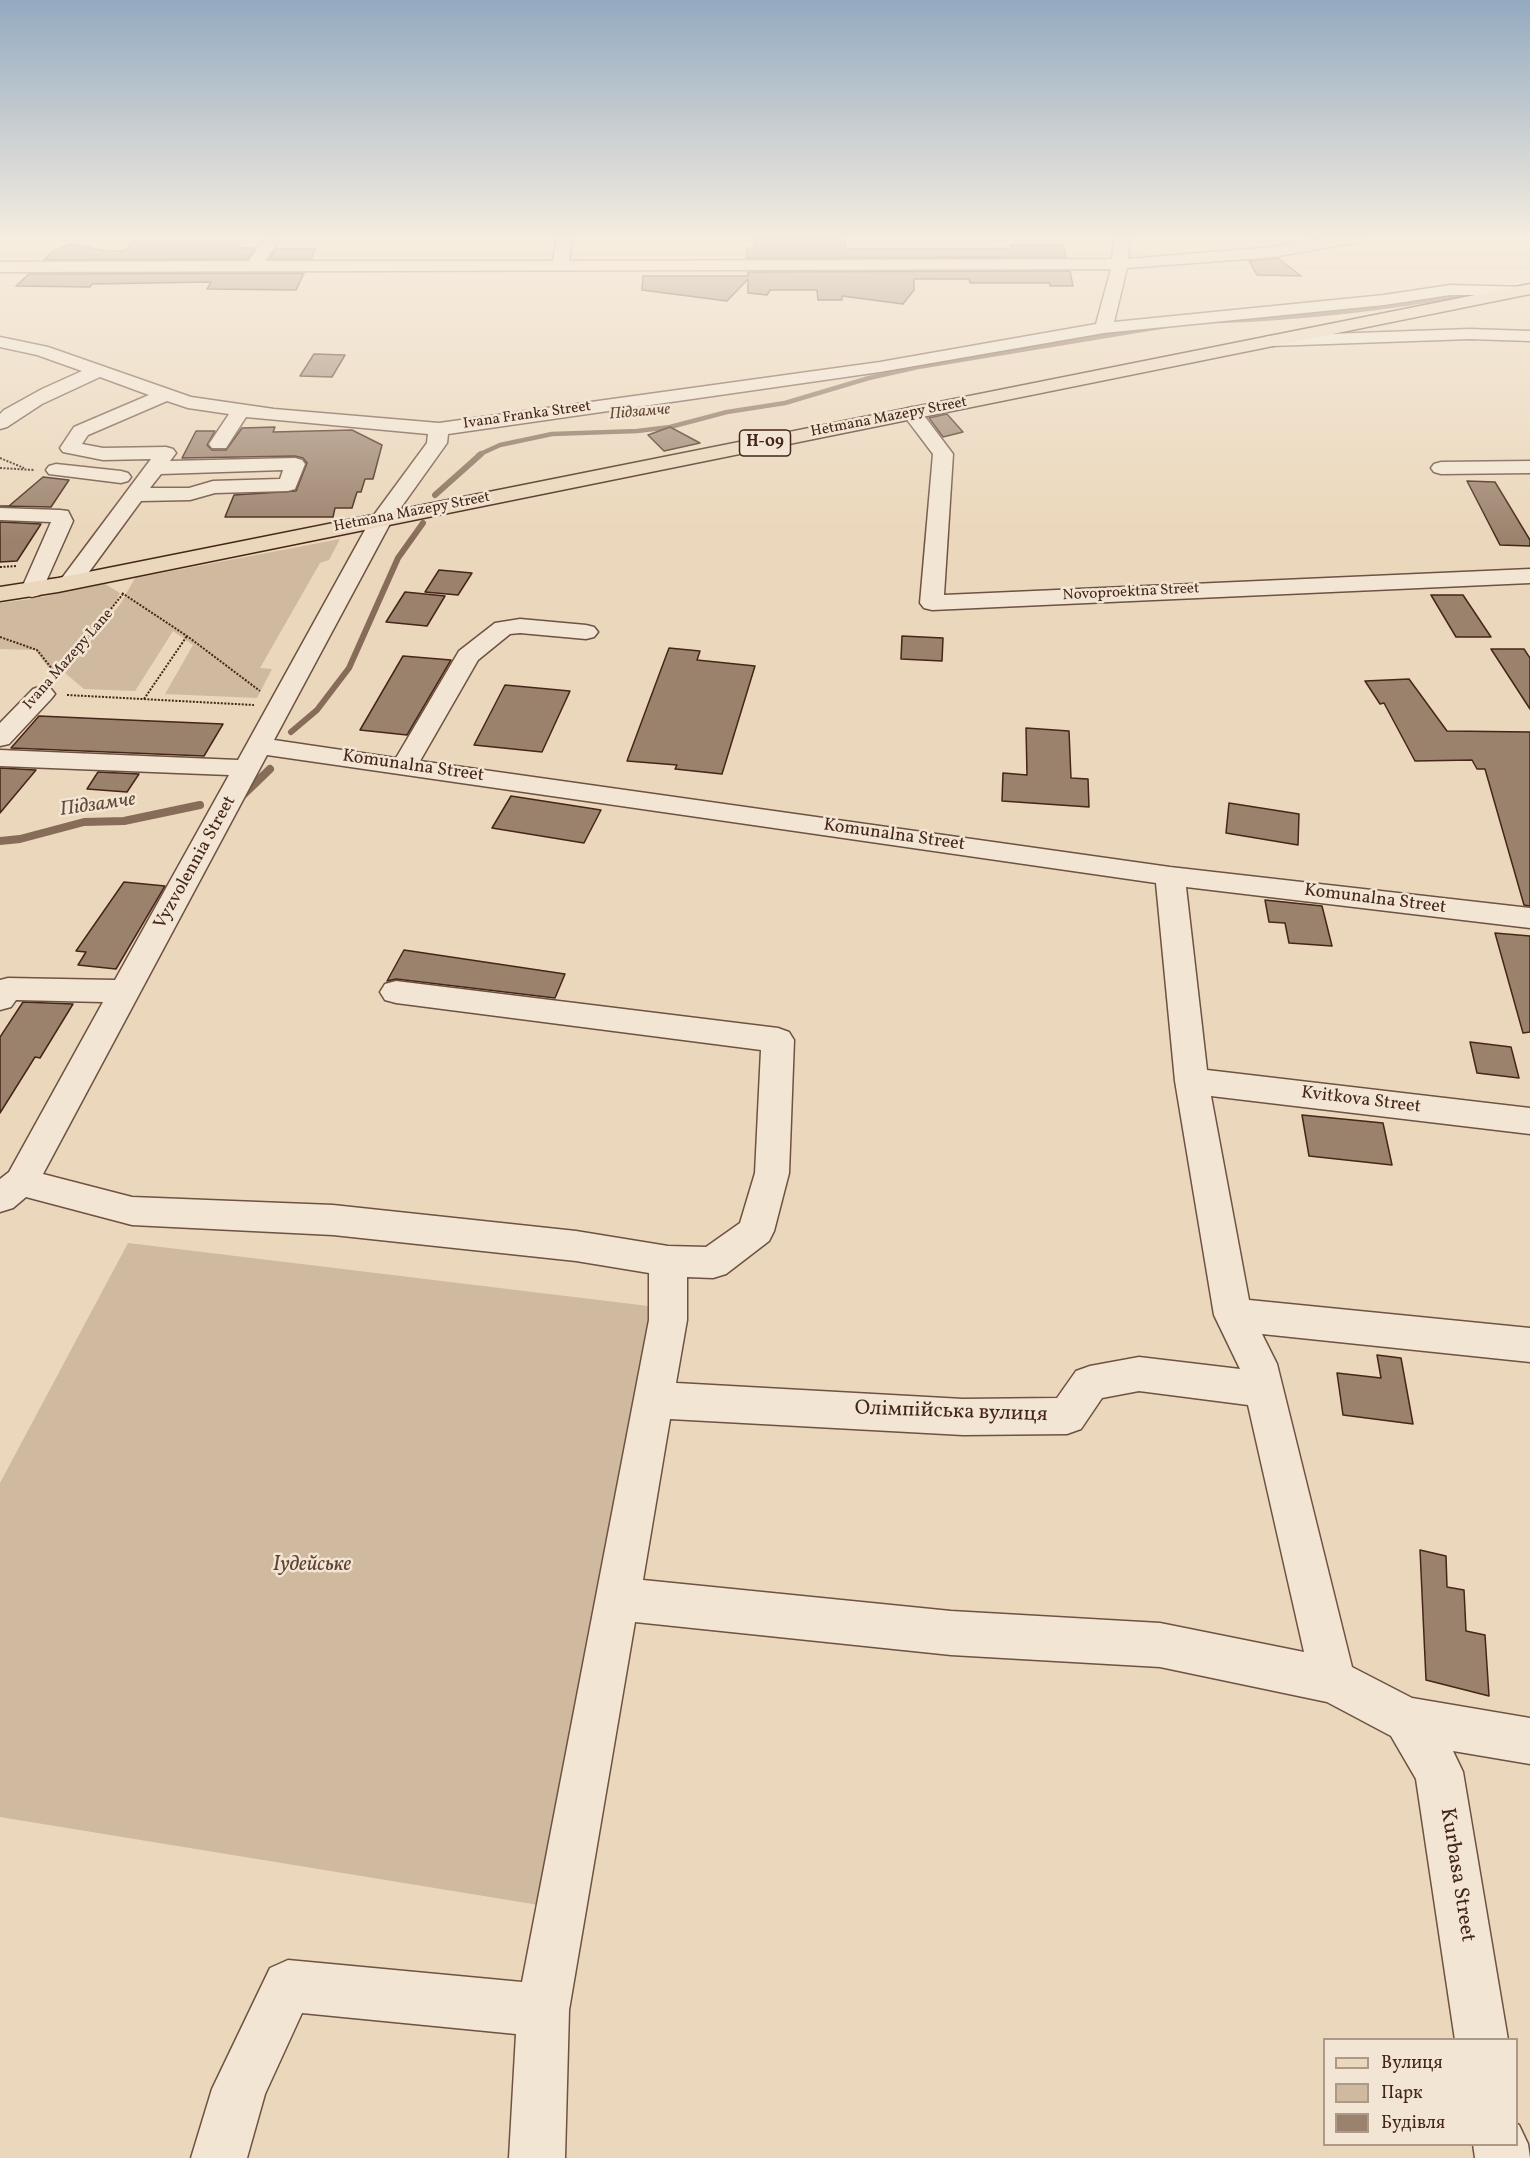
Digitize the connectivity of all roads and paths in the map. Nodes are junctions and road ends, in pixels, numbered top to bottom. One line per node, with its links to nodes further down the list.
1 (1048, 338): 13 (street, Ivana Franka Street)
2 (1288, 338): 4 (main road, Hetmana Mazepy Street / Н-09)
3 (1365, 338): 4 (street)
4 (1271, 341): 11 (main road, Hetmana Mazepy Street / Н-09)
5 (0, 342): 6 (street, Ivana Franka Street)
6 (101, 370): 7 (street, Ivana Franka Street); 9 (street)
7 (167, 394): 10 (street, Ivana Franka Street); 21 (street)
8 (0, 404): 9 (street)
9 (27, 405): 12 (street)
10 (241, 410): 13 (street, Ivana Franka Street); 14 (street)
11 (912, 413): 23 (main road, Hetmana Mazepy Street / Н-09); 24 (street, Novoproektna Street)
12 (0, 423)
13 (439, 429): 23 (street, Vyzvolennia Street)
14 (219, 444)
15 (0, 458): 19 (path)
16 (1530, 467): 18 (street)
17 (0, 468): 19 (path)
18 (1441, 468)
19 (27, 469): 20 (path)
20 (56, 470): 21 (street)
21 (146, 481): 21 (street); 25 (street)
22 (0, 514): 28 (street)
23 (382, 519): 25 (main road, Hetmana Mazepy Street / Н-09); 41 (street, Vyzvolennia Street)
24 (1527, 580)
25 (70, 582): 28 (main road, Hetmana Mazepy Street / Н-09)
26 (128, 585): 29 (path, Ivana Mazepy Lane)
27 (115, 588): 29 (path)
28 (32, 590): 30 (main road, Hetmana Mazepy Street / Н-09)
29 (123, 593): 34 (path); 36 (path, Ivana Mazepy Lane)
30 (0, 594)
31 (521, 601): 32 (street)
32 (503, 628): 33 (street); 43 (street)
33 (586, 633)
34 (187, 636): 37 (path); 38 (path)
35 (0, 637): 36 (path)
36 (50, 685): 38 (path); 40 (street, Ivana Mazepy Lane)
37 (263, 694)
38 (144, 699): 39 (path)
39 (257, 705)
40 (0, 738)
41 (253, 757): 42 (street, Komunalna Street); 43 (street, Komunalna Street); 46 (street, Vyzvolennia Street)
42 (0, 758)
43 (405, 766): 44 (street, Komunalna Street)
44 (1170, 876): 45 (street, Komunalna Street); 49 (street)
45 (1530, 918)
46 (126, 991): 48 (street); 51 (street, Vyzvolennia Street)
47 (396, 992): 52 (street)
48 (0, 999)
49 (1192, 1082): 50 (street, Kvitkova Street); 53 (street)
50 (1530, 1121)
51 (10, 1190): 52 (street)
52 (668, 1261): 56 (street)
53 (1233, 1316): 54 (street); 55 (street)
54 (1530, 1345)
55 (1264, 1389): 56 (street, Олімпійська вулиця); 58 (street)
56 (654, 1400): 57 (street)
57 (616, 1599): 58 (street); 61 (street)
58 (1333, 1681): 59 (street)
59 (1407, 1720): 60 (street); 62 (street, Kurbasa Street)
60 (1530, 1741)
61 (543, 2010): 63 (street); 64 (street)
62 (1482, 2038)
63 (219, 2158)
64 (537, 2158)

